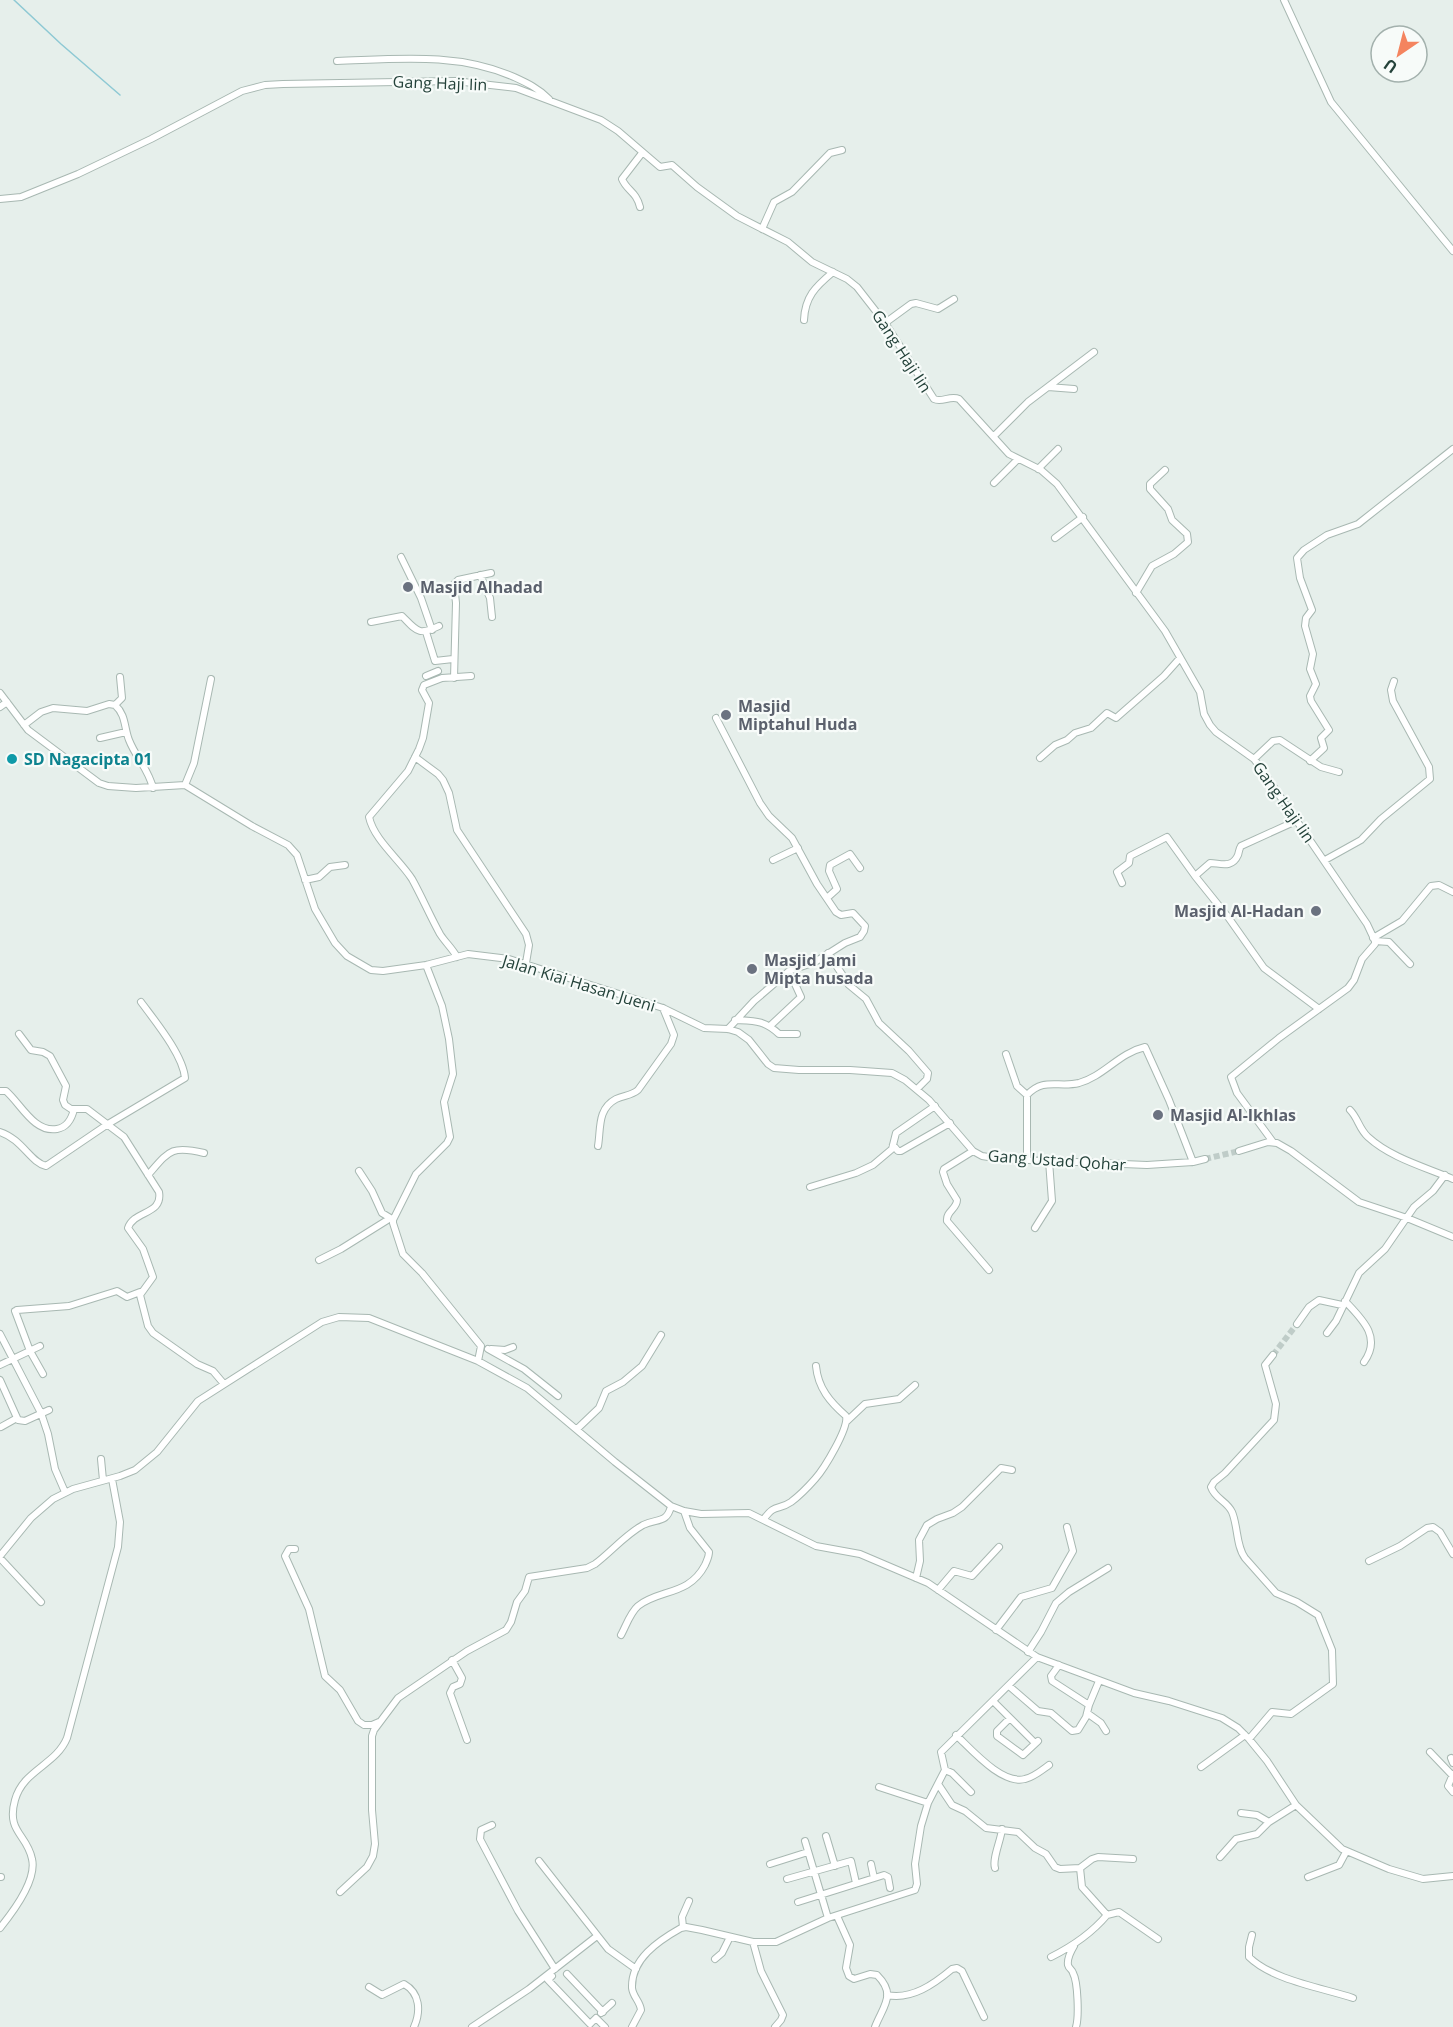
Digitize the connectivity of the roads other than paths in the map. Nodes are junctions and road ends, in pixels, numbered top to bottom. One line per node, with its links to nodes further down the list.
1 (1284, 0): 9 (street)
2 (337, 61): 3 (street)
3 (552, 101): 5 (street, Gang Haji Iin); 6 (street, Gang Haji Iin)
4 (842, 150): 8 (street)
5 (642, 153): 7 (street); 8 (street, Gang Haji Iin)
6 (0, 199)
7 (640, 207)
8 (762, 229): 10 (street, Gang Haji Iin)
9 (1453, 250)
10 (833, 272): 12 (street); 13 (street, Gang Haji Iin)
11 (954, 298): 13 (street)
12 (804, 320)
13 (885, 323): 17 (street, Gang Haji Iin)
14 (1094, 352): 15 (street)
15 (1047, 387): 16 (street); 17 (street)
16 (1074, 389)
17 (994, 436): 20 (street, Gang Haji Iin)
18 (1058, 449): 21 (street)
19 (1453, 449): 54 (street)
20 (1018, 459): 21 (street, Gang Haji Iin); 23 (street)
21 (1038, 469): 24 (street, Gang Haji Iin)
22 (1165, 470): 29 (street)
23 (994, 483)
24 (1083, 518): 25 (street); 29 (street, Gang Haji Iin)
25 (1055, 538)
26 (401, 557): 33 (street)
27 (491, 573): 28 (street)
28 (480, 575): 30 (street); 35 (street)
29 (1136, 593): 34 (street, Gang Haji Iin)
30 (492, 617)
31 (371, 622): 33 (street)
32 (439, 626): 33 (street)
33 (429, 631): 35 (street)
34 (1180, 658): 52 (street); 53 (street, Gang Haji Iin)
35 (453, 659): 40 (street)
36 (438, 671): 39 (street)
37 (471, 676): 40 (street)
38 (120, 677): 45 (street)
39 (427, 677): 40 (street); 51 (street)
40 (454, 678)
41 (212, 679): 56 (street)
42 (1394, 681): 61 (street)
43 (0, 693): 44 (street)
44 (7, 702): 46 (street); 48 (street)
45 (115, 705): 48 (street); 49 (street)
46 (0, 707)
47 (716, 718): 59 (street)
48 (24, 725): 57 (street)
49 (126, 732): 50 (street); 57 (street)
50 (99, 738)
51 (415, 757): 71 (street); 72 (street)
52 (1040, 758)
53 (1254, 759): 54 (street); 58 (street, Gang Haji Iin)
54 (1310, 761): 55 (street)
55 (1339, 772)
56 (184, 785): 57 (street); 65 (street, Jalan Kiai Hasan Jueni)
57 (153, 788)
58 (1296, 821): 61 (street, Gang Haji Iin); 64 (street)
59 (798, 849): 60 (street); 68 (street)
60 (773, 860)
61 (1325, 861): 69 (street, Gang Haji Iin)
62 (345, 865): 65 (street)
63 (860, 868): 68 (street)
64 (1195, 876): 66 (street); 78 (street)
65 (305, 880): 74 (street, Jalan Kiai Hasan Jueni)
66 (1122, 883)
67 (1453, 891): 69 (street)
68 (826, 898): 70 (street)
69 (1374, 939): 73 (street); 78 (street)
70 (828, 954): 75 (street); 87 (street)
71 (457, 957): 72 (street, Jalan Kiai Hasan Jueni); 74 (street, Jalan Kiai Hasan Jueni)
72 (526, 963): 77 (street, Jalan Kiai Hasan Jueni)
73 (1410, 964)
74 (426, 965): 111 (street)
75 (789, 971): 80 (street); 81 (street)
76 (141, 1002): 93 (street)
77 (663, 1008): 79 (street, Jalan Kiai Hasan Jueni); 97 (street)
78 (1319, 1009): 95 (street)
79 (674, 1012): 82 (street, Gang Ustad Qohar)
80 (735, 1020): 81 (street); 82 (street)
81 (770, 1026): 84 (street)
82 (728, 1029): 87 (street, Gang Ustad Qohar)
83 (19, 1034): 90 (street)
84 (796, 1034)
85 (1006, 1054): 88 (street)
86 (1, 1088): 90 (street)
87 (917, 1089): 89 (street, Gang Ustad Qohar)
88 (1027, 1095): 102 (street); 104 (street)
89 (935, 1106): 92 (street, Gang Ustad Qohar); 96 (street)
90 (74, 1109): 93 (street)
91 (1350, 1110): 107 (street)
92 (950, 1123): 96 (street); 98 (street, Gang Ustad Qohar)
93 (108, 1124): 94 (street); 106 (street)
94 (0, 1132)
95 (1273, 1142): 99 (street); 110 (street)
96 (893, 1145): 109 (street)
97 (598, 1146)
98 (973, 1151): 102 (street, Gang Ustad Qohar); 115 (street)
99 (1239, 1151)
100 (204, 1153): 106 (street)
101 (1205, 1159): 104 (street, Gang Ustad Qohar)
102 (1027, 1160): 103 (street, Gang Ustad Qohar)
103 (1049, 1161): 104 (street, Gang Ustad Qohar); 112 (street)
104 (1193, 1162)
105 (359, 1171): 111 (street)
106 (148, 1175): 116 (street)
107 (1445, 1175): 108 (street); 110 (street)
108 (1453, 1179)
109 (810, 1187)
110 (1407, 1218): 113 (street); 117 (street)
111 (391, 1219): 114 (street); 124 (street)
112 (1035, 1228)
113 (1453, 1237)
114 (319, 1260)
115 (989, 1270)
116 (141, 1293): 125 (street); 134 (street)
117 (1343, 1303): 118 (street); 119 (street); 129 (street)
118 (1297, 1324)
119 (1327, 1333)
120 (0, 1334): 127 (street)
121 (661, 1335): 142 (street)
122 (40, 1346): 125 (street)
123 (513, 1347): 124 (street)
124 (485, 1348): 128 (street); 136 (street)
125 (30, 1351): 127 (street); 132 (street)
126 (1273, 1355): 178 (street)
127 (13, 1359): 130 (street); 138 (street)
128 (478, 1361): 134 (street); 142 (street)
129 (1365, 1362)
130 (0, 1365)
131 (816, 1366): 140 (street)
132 (43, 1374)
133 (0, 1380): 139 (street)
134 (224, 1384): 145 (street)
135 (915, 1386): 140 (street)
136 (558, 1396)
137 (49, 1410): 138 (street)
138 (41, 1413): 139 (street); 147 (street)
139 (17, 1418): 141 (street)
140 (847, 1421): 150 (street)
141 (0, 1428)
142 (577, 1429): 148 (street)
143 (101, 1459): 146 (street)
144 (1012, 1470): 158 (street)
145 (112, 1479): 146 (street); 222 (street)
146 (103, 1480): 147 (street)
147 (64, 1492): 155 (street)
148 (672, 1506): 149 (street); 165 (street)
149 (684, 1511): 150 (street); 162 (street)
150 (764, 1519): 158 (street)
151 (1067, 1527): 161 (street)
152 (999, 1547): 159 (street)
153 (295, 1549): 174 (street)
154 (1453, 1554): 156 (street)
155 (0, 1557): 160 (street)
156 (1369, 1561)
157 (1108, 1568): 163 (street)
158 (916, 1578): 159 (street)
159 (938, 1590): 161 (street)
160 (41, 1602)
161 (996, 1630): 163 (street)
162 (621, 1635)
163 (1030, 1648): 164 (street)
164 (1037, 1657): 166 (street); 168 (street)
165 (452, 1660): 173 (street); 179 (street)
166 (1059, 1665): 167 (street); 170 (street)
167 (1099, 1681): 170 (street); 178 (street)
168 (1009, 1686): 169 (street); 171 (street)
169 (993, 1701): 172 (street); 176 (street)
170 (1089, 1705): 171 (street)
171 (1087, 1713): 175 (street)
172 (1010, 1718): 172 (street)
173 (383, 1719): 174 (street); 177 (street)
174 (364, 1725): 177 (street)
175 (1106, 1731)
176 (956, 1735): 181 (street); 183 (street)
177 (372, 1736): 214 (street)
178 (1247, 1737): 182 (street); 190 (street)
179 (467, 1740)
180 (1430, 1752): 184 (street)
181 (1049, 1765)
182 (1201, 1767)
183 (945, 1770): 185 (street); 187 (street)
184 (1453, 1775): 188 (street)
185 (938, 1784): 189 (street); 194 (street)
186 (879, 1787): 189 (street)
187 (971, 1792)
188 (1453, 1792)
189 (928, 1803): 219 (street)
190 (1294, 1806): 192 (street); 199 (street)
191 (1241, 1813): 192 (street)
192 (1269, 1822): 198 (street)
193 (492, 1825): 232 (street)
194 (1002, 1829): 205 (street); 206 (street)
195 (826, 1836): 204 (street)
196 (805, 1841): 197 (street)
197 (808, 1852): 202 (street); 207 (street)
198 (1220, 1857)
199 (1344, 1857): 208 (street); 209 (street)
200 (1132, 1859): 206 (street)
201 (539, 1861): 224 (street)
202 (770, 1864)
203 (871, 1864): 210 (street)
204 (835, 1866): 207 (street); 212 (street)
205 (995, 1868)
206 (1080, 1868): 218 (street)
207 (814, 1872): 211 (street); 215 (street)
208 (1453, 1876)
209 (1308, 1877)
210 (874, 1878): 212 (street); 213 (street)
211 (787, 1879)
212 (856, 1883): 215 (street)
213 (890, 1888)
214 (340, 1892)
215 (820, 1895): 217 (street); 220 (street)
216 (689, 1901): 221 (street)
217 (798, 1902)
218 (1107, 1915): 226 (street); 228 (street)
219 (837, 1916): 220 (street); 235 (street)
220 (828, 1918): 227 (street)
221 (683, 1927): 225 (street); 231 (street)
222 (0, 1928)
223 (1252, 1935): 236 (street)
224 (597, 1936): 231 (street); 232 (street)
225 (730, 1937): 227 (street); 230 (street)
226 (1158, 1939)
227 (753, 1942): 245 (street)
228 (1074, 1946): 229 (street); 247 (street)
229 (1051, 1957)
230 (715, 1959)
231 (636, 1969): 244 (street)
232 (556, 1971): 240 (street); 242 (street)
233 (567, 1974): 238 (street)
234 (369, 1987): 241 (street)
235 (887, 1995): 239 (street); 246 (street)
236 (1353, 1998)
237 (612, 2003): 238 (street)
238 (603, 2012): 240 (street)
239 (984, 2017)
240 (597, 2018): 243 (street)
241 (414, 2027)
242 (472, 2027)
243 (605, 2027)
244 (632, 2027)
245 (775, 2027)
246 (875, 2027)
247 (1077, 2027)

